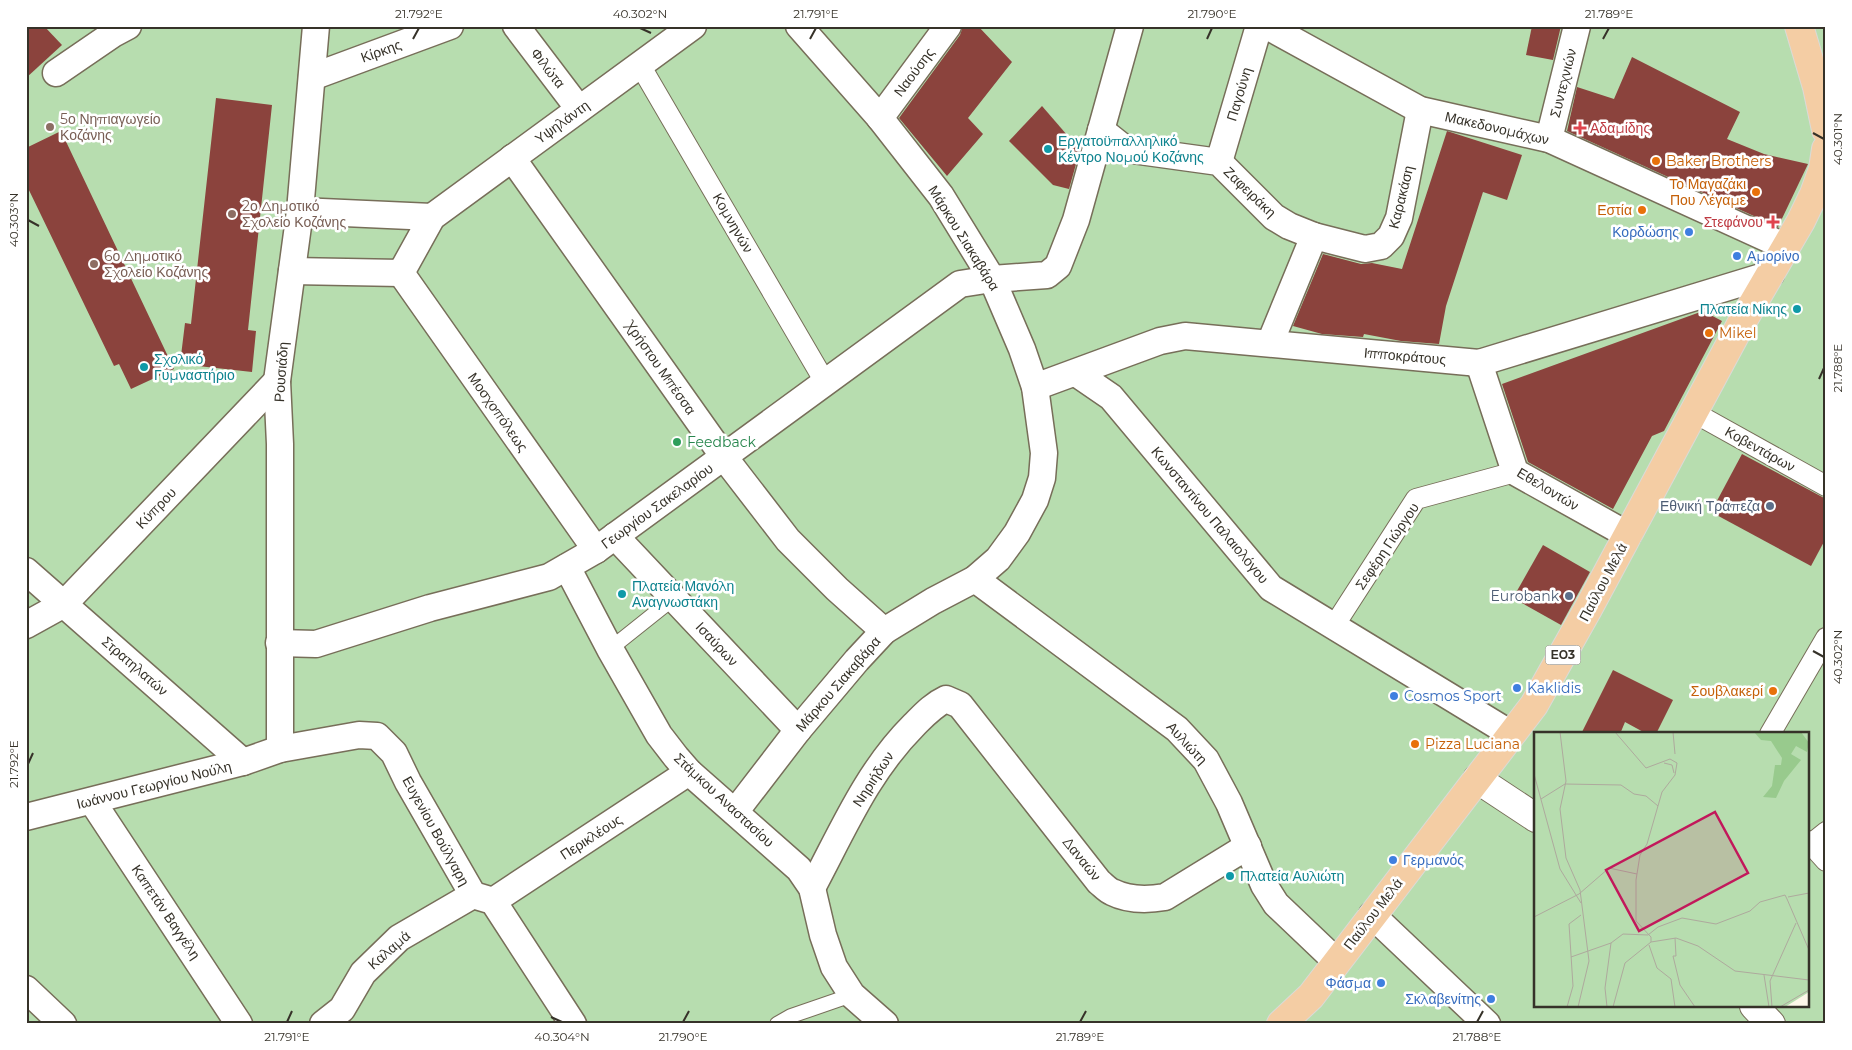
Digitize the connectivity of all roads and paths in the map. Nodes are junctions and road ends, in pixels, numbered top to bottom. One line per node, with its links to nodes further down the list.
1 (316, 26): 15 (street, Ρουσιάδη)
2 (450, 26): 15 (street, Κίρκης)
3 (516, 26): 17 (street, Φιλώτα)
4 (692, 26): 13 (street, Υψηλάντη)
5 (799, 26): 19 (street, Μάρκου Σιακαβάρα)
6 (948, 26): 19 (street, Ναούσης)
7 (1130, 26): 20 (street, Γεωργίου Σακελαρίου)
8 (1260, 26): 25 (street, Παγούνη)
9 (1267, 26): 18 (street, Μακεδονομάχων)
10 (1577, 26): 22 (street, Συντεχνιών)
11 (1799, 26): 16 (main road)
12 (115, 29): 14 (street)
13 (640, 64): 17 (street, Υψηλάντη); 38 (street, Κομνηνών)
14 (56, 74)
15 (312, 77): 26 (street, Ρουσιάδη)
16 (1821, 92): 21 (main road)
17 (579, 109): 24 (street, Υψηλάντη)
18 (1420, 110): 22 (street, Μακεδονομάχων); 28 (street, Καρακάση)
19 (880, 118): 33 (street, Μάρκου Σιακαβάρα)
20 (1101, 130): 25 (street, Ζαφειράκη); 33 (street, Γεωργίου Σακελαρίου)
21 (1826, 130)
22 (1549, 139): 29 (street, Μακεδονομάχων)
23 (1826, 148): 29 (main road, Παύλου Μελά / ΕΟ3)
24 (512, 158): 27 (street, Υψηλάντη); 41 (street, Χρήστου Μπέσσα)
25 (1219, 162): 28 (street, Ζαφειράκη)
26 (300, 210): 27 (street); 30 (street, Ρουσιάδη)
27 (432, 217): 31 (street, Υψηλάντη)
28 (1314, 236): 34 (street)
29 (1786, 247): 32 (main road, Παύλου Μελά / ΕΟ3)
30 (292, 272): 31 (street); 37 (street, Ρουσιάδη)
31 (401, 273): 45 (street, Μοσχοπόλεως)
32 (1771, 274): 35 (street, Ιπποκράτους); 40 (main road, Παύλου Μελά / ΕΟ3)
33 (992, 279): 38 (street, Γεωργίου Σακελαρίου); 39 (street, Μάρκου Σιακαβάρα)
34 (1270, 343): 35 (street, Ιπποκράτους); 36 (street, Ιπποκράτους)
35 (1479, 363): 42 (street, Εθελοντών)
36 (1076, 373): 39 (street, Ιπποκράτους); 52 (street, Κωνσταντίνου Παλαιολόγου)
37 (277, 381): 50 (street, Κύπρου); 55 (street, Ρουσιάδη)
38 (825, 382): 41 (street, Γεωργίου Σακελαρίου)
39 (1035, 387): 48 (street, Μάρκου Σιακαβάρα)
40 (1694, 412): 43 (street, Κοβεντάρων); 44 (main road, Παύλου Μελά / ΕΟ3)
41 (724, 457): 45 (street, Γεωργίου Σακελαρίου); 53 (street, Χρήστου Μπέσσα)
42 (1515, 472): 44 (street, Εθελοντών); 52 (street, Σεφέρη Γιώργου)
43 (1826, 486)
44 (1628, 535): 60 (main road, Παύλου Μελά / ΕΟ3)
45 (606, 543): 46 (street, Γεωργίου Σακελαρίου); 49 (street, Ισαύρων)
46 (567, 567): 55 (street, Γεωργίου Σακελαρίου); 56 (street, Στάμκου Αναστασίου)
47 (26, 570): 50 (street, Στρατηλατών)
48 (975, 579): 53 (street, Μάρκου Σιακαβάρα); 70 (street, Αυλιώτη)
49 (674, 598): 56 (lane); 58 (street, Ισαύρων)
50 (64, 604): 51 (street, Κύπρου); 62 (street, Στρατηλατών)
51 (26, 625)
52 (1334, 626): 60 (street, Κωνσταντίνου Παλαιολόγου)
53 (884, 631): 58 (street, Μάρκου Σιακαβάρα)
54 (1826, 638): 59 (street)
55 (279, 643): 61 (street, Ρουσιάδη)
56 (610, 649): 63 (street, Στάμκου Αναστασίου)
57 (960, 705): 70 (street, Δαναών); 72 (street, Νηριήδων)
58 (798, 730): 66 (street, Μάρκου Σιακαβάρα)
59 (1771, 732)
60 (1511, 734): 64 (main road, Παύλου Μελά / ΕΟ3)
61 (280, 749): 62 (street, Ιωάννου Γεωργίου Νούλη); 73 (street, Ευγενίου Βούλγαρη)
62 (243, 762): 65 (street, Ιωάννου Γεωργίου Νούλη)
63 (689, 772): 66 (street, Στάμκου Αναστασίου); 73 (street, Περικλέους)
64 (1477, 779): 68 (street); 74 (main road, Παύλου Μελά / ΕΟ3)
65 (92, 801): 67 (street, Ιωάννου Γεωργίου Νούλη); 80 (street, Καπετάν Βαγγέλη)
66 (735, 812): 72 (street, Στάμκου Αναστασίου)
67 (26, 816)
68 (1534, 817)
69 (1815, 839): 71 (street)
70 (1248, 846): 75 (street, Αυλιώτη)
71 (1826, 861)
72 (812, 888): 77 (street, Στάμκου Αναστασίου)
73 (483, 898): 81 (street, Καλαμά); 82 (street, Ευγενίου Βούλγαρη)
74 (1372, 915): 75 (main road, Παύλου Μελά / ΕΟ3); 86 (street)
75 (1337, 962): 85 (main road, Παύλου Μελά / ΕΟ3)
76 (26, 989): 79 (street)
77 (852, 995): 83 (lane); 84 (street, Στάμκου Αναστασίου)
78 (1756, 1008): 87 (street)
79 (63, 1024)
80 (239, 1024)
81 (323, 1024)
82 (572, 1024)
83 (777, 1024)
84 (885, 1024)
85 (1281, 1024)
86 (1486, 1024)
87 (1771, 1024)

